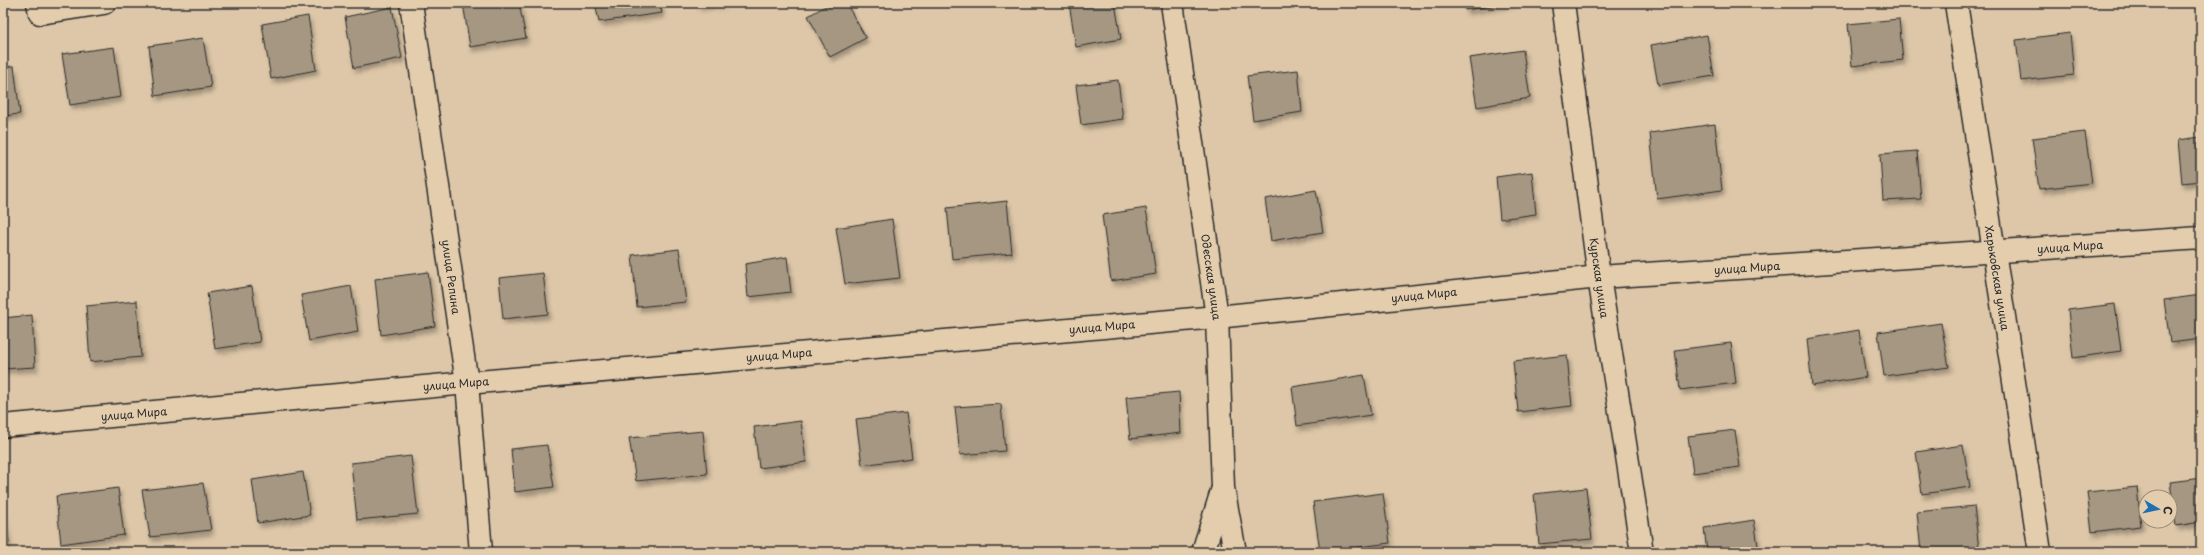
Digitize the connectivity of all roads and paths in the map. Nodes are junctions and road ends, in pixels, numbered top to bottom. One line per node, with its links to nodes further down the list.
1 (38, 3): 2 (street)
2 (104, 3)
3 (411, 3): 11 (street, улица Репина)
4 (1172, 3): 10 (street, Одесская улица)
5 (1563, 3): 9 (street, Курская улица)
6 (1956, 3): 8 (street, Харьковская улица)
7 (2201, 238): 8 (street, улица Мира)
8 (1994, 252): 9 (street, улица Мира); 18 (street, Харьковская улица)
9 (1599, 277): 10 (street, улица Мира); 17 (street, Курская улица)
10 (1217, 317): 11 (street, улица Мира); 13 (street, Одесская улица)
11 (466, 383): 12 (street, улица Мира); 14 (street, улица Репина)
12 (3, 426)
13 (1223, 488): 15 (street); 16 (street, Одесская улица)
14 (481, 552)
15 (1203, 552)
16 (1235, 552)
17 (1642, 552)
18 (2040, 552)

